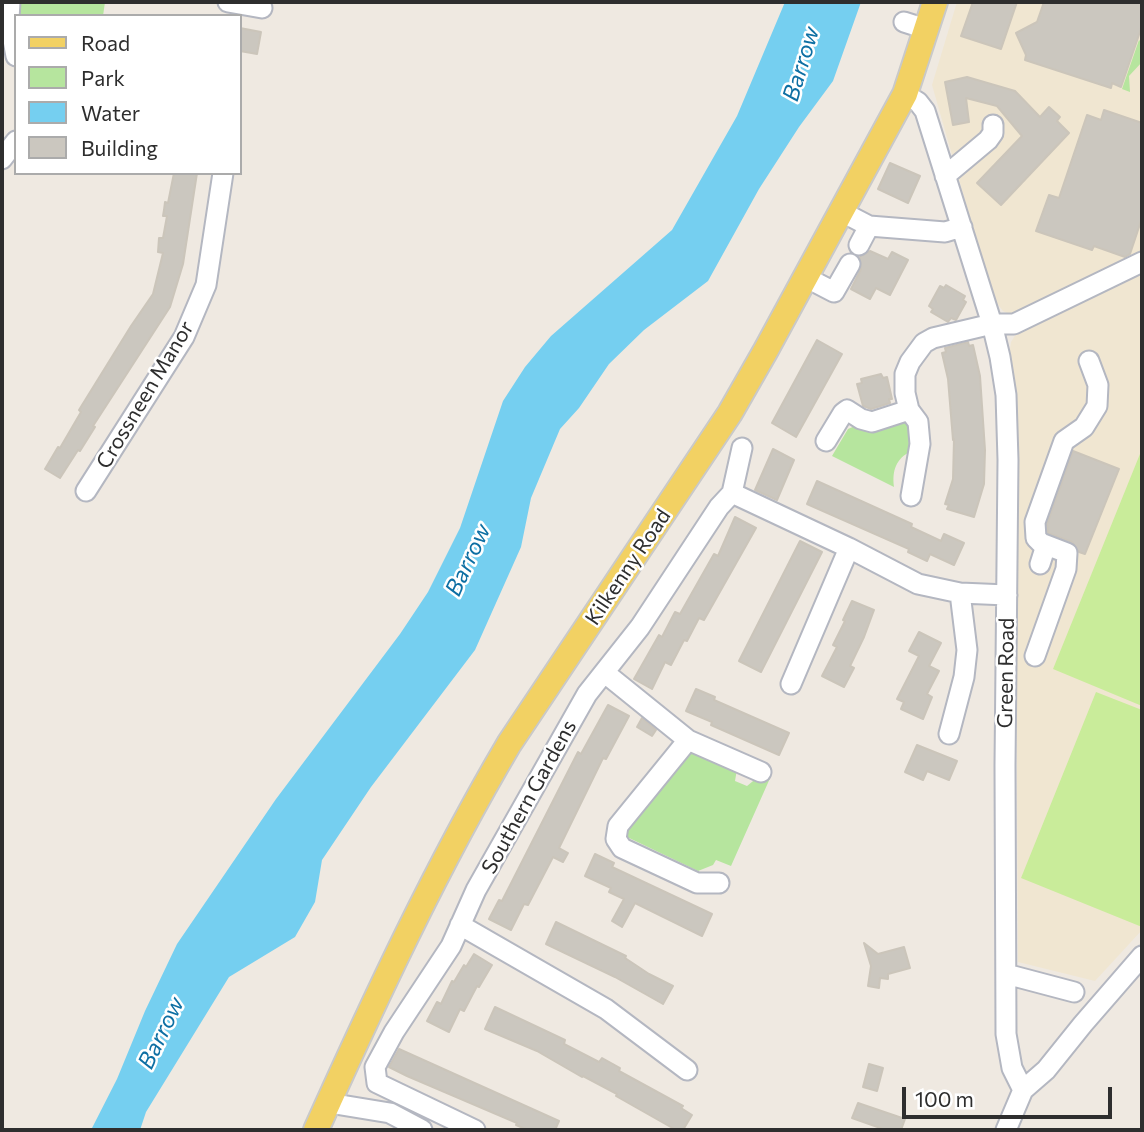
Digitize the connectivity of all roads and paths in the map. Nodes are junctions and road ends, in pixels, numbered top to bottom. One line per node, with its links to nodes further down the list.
1 (228, 2): 3 (street)
2 (934, 2): 6 (main road, Kilkenny Road)
3 (262, 8)
4 (7, 13): 5 (street)
5 (14, 46)
6 (905, 94): 11 (street, Green Road); 12 (main road, Kilkenny Road)
7 (993, 125): 11 (street)
8 (14, 144): 9 (street)
9 (2, 159)
10 (223, 175): 24 (street, Crossneen Manor)
11 (945, 176): 14 (street, Green Road)
12 (842, 212): 13 (street); 18 (main road, Kilkenny Road)
13 (869, 226): 14 (street); 15 (street)
14 (962, 227): 19 (street, Green Road)
15 (859, 245)
16 (1142, 262): 19 (street)
17 (850, 264): 18 (street)
18 (807, 278): 45 (main road, Kilkenny Road)
19 (992, 324): 21 (street); 31 (street, Green Road)
20 (1088, 361): 27 (street)
21 (909, 410): 22 (street); 26 (street)
22 (826, 441)
23 (742, 448): 25 (street, Southern Gardens)
24 (86, 491)
25 (732, 493): 28 (street); 33 (street, Southern Gardens)
26 (911, 496)
27 (1046, 545): 29 (street); 32 (street)
28 (849, 548): 30 (street); 34 (street)
29 (1040, 564)
30 (960, 593): 31 (street); 35 (street)
31 (1007, 595): 41 (street, Green Road)
32 (1035, 656)
33 (605, 673): 36 (street); 39 (street, Southern Gardens)
34 (791, 684)
35 (949, 734)
36 (688, 740): 37 (street); 38 (street)
37 (761, 772)
38 (719, 883)
39 (460, 925): 43 (street); 50 (street, Southern Gardens)
40 (1142, 956): 44 (street)
41 (1006, 974): 42 (street); 44 (street, Green Road)
42 (1074, 992)
43 (687, 1070)
44 (1023, 1090): 51 (street)
45 (329, 1103): 46 (street); 47 (main road, Kilkenny Road)
46 (390, 1113): 48 (street); 49 (street)
47 (316, 1130)
48 (403, 1130)
49 (422, 1130)
50 (475, 1130)
51 (1006, 1130)

